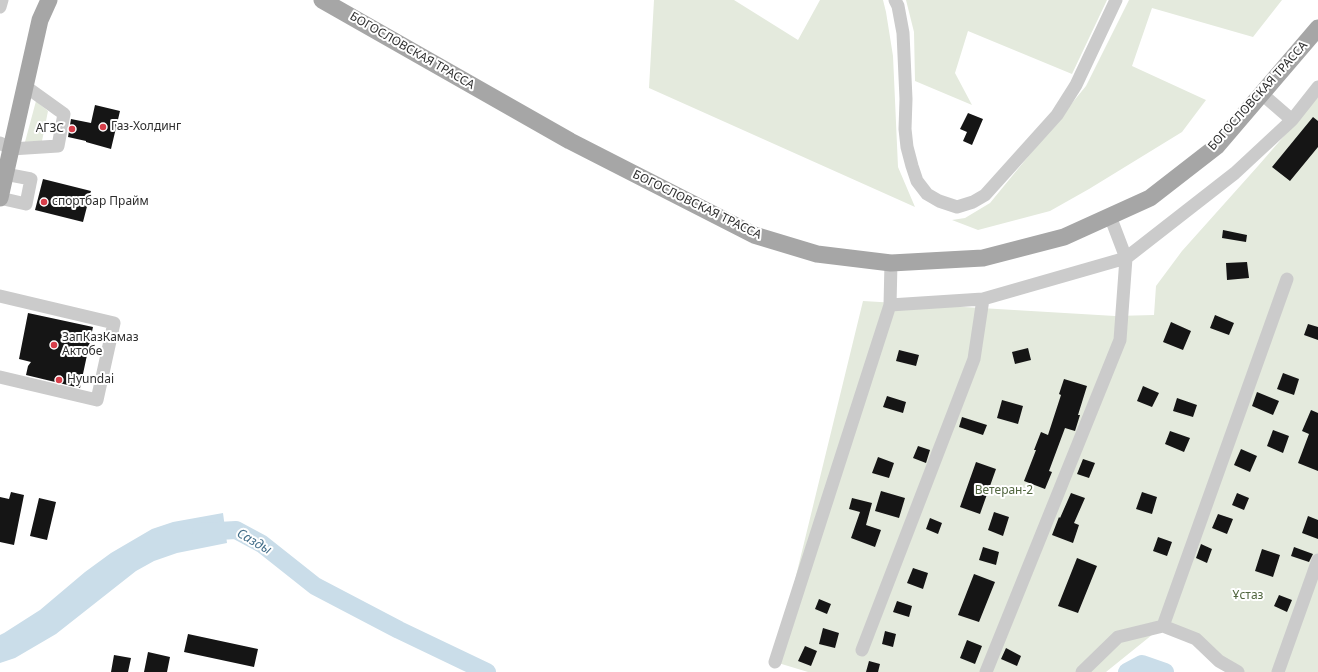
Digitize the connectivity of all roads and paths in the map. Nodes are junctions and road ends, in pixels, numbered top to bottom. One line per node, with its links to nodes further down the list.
1 (2, 0): 7 (lane)
2 (38, 0): 8 (main road)
3 (49, 0): 8 (main road)
4 (322, 0): 19 (main road, БОГОСЛОВСКАЯ ТРАССА)
5 (895, 0): 6 (lane)
6 (1116, 0)
7 (0, 7)
8 (40, 20): 10 (main road)
9 (1318, 28): 12 (main road, БОГОСЛОВСКАЯ ТРАССА)
10 (25, 86): 14 (main road); 14 (lane)
11 (1318, 87): 13 (lane)
12 (1262, 94): 13 (lane); 17 (main road, БОГОСЛОВСКАЯ ТРАССА)
13 (1292, 120): 18 (lane)
14 (5, 146): 15 (main road)
15 (5, 174): 16 (main road); 16 (lane)
16 (0, 198)
17 (1110, 216): 18 (lane); 19 (main road, БОГОСЛОВСКАЯ ТРАССА)
18 (1126, 258): 22 (lane); 29 (lane)
19 (891, 263): 23 (lane)
20 (1287, 279): 26 (lane)
21 (0, 296): 24 (lane)
22 (983, 299): 23 (lane); 27 (lane)
23 (890, 305): 28 (lane)
24 (0, 377)
25 (1318, 560): 32 (lane)
26 (1163, 626): 30 (lane); 31 (lane)
27 (862, 650)
28 (775, 662)
29 (986, 672)
30 (1082, 672)
31 (1238, 672)
32 (1278, 672)

